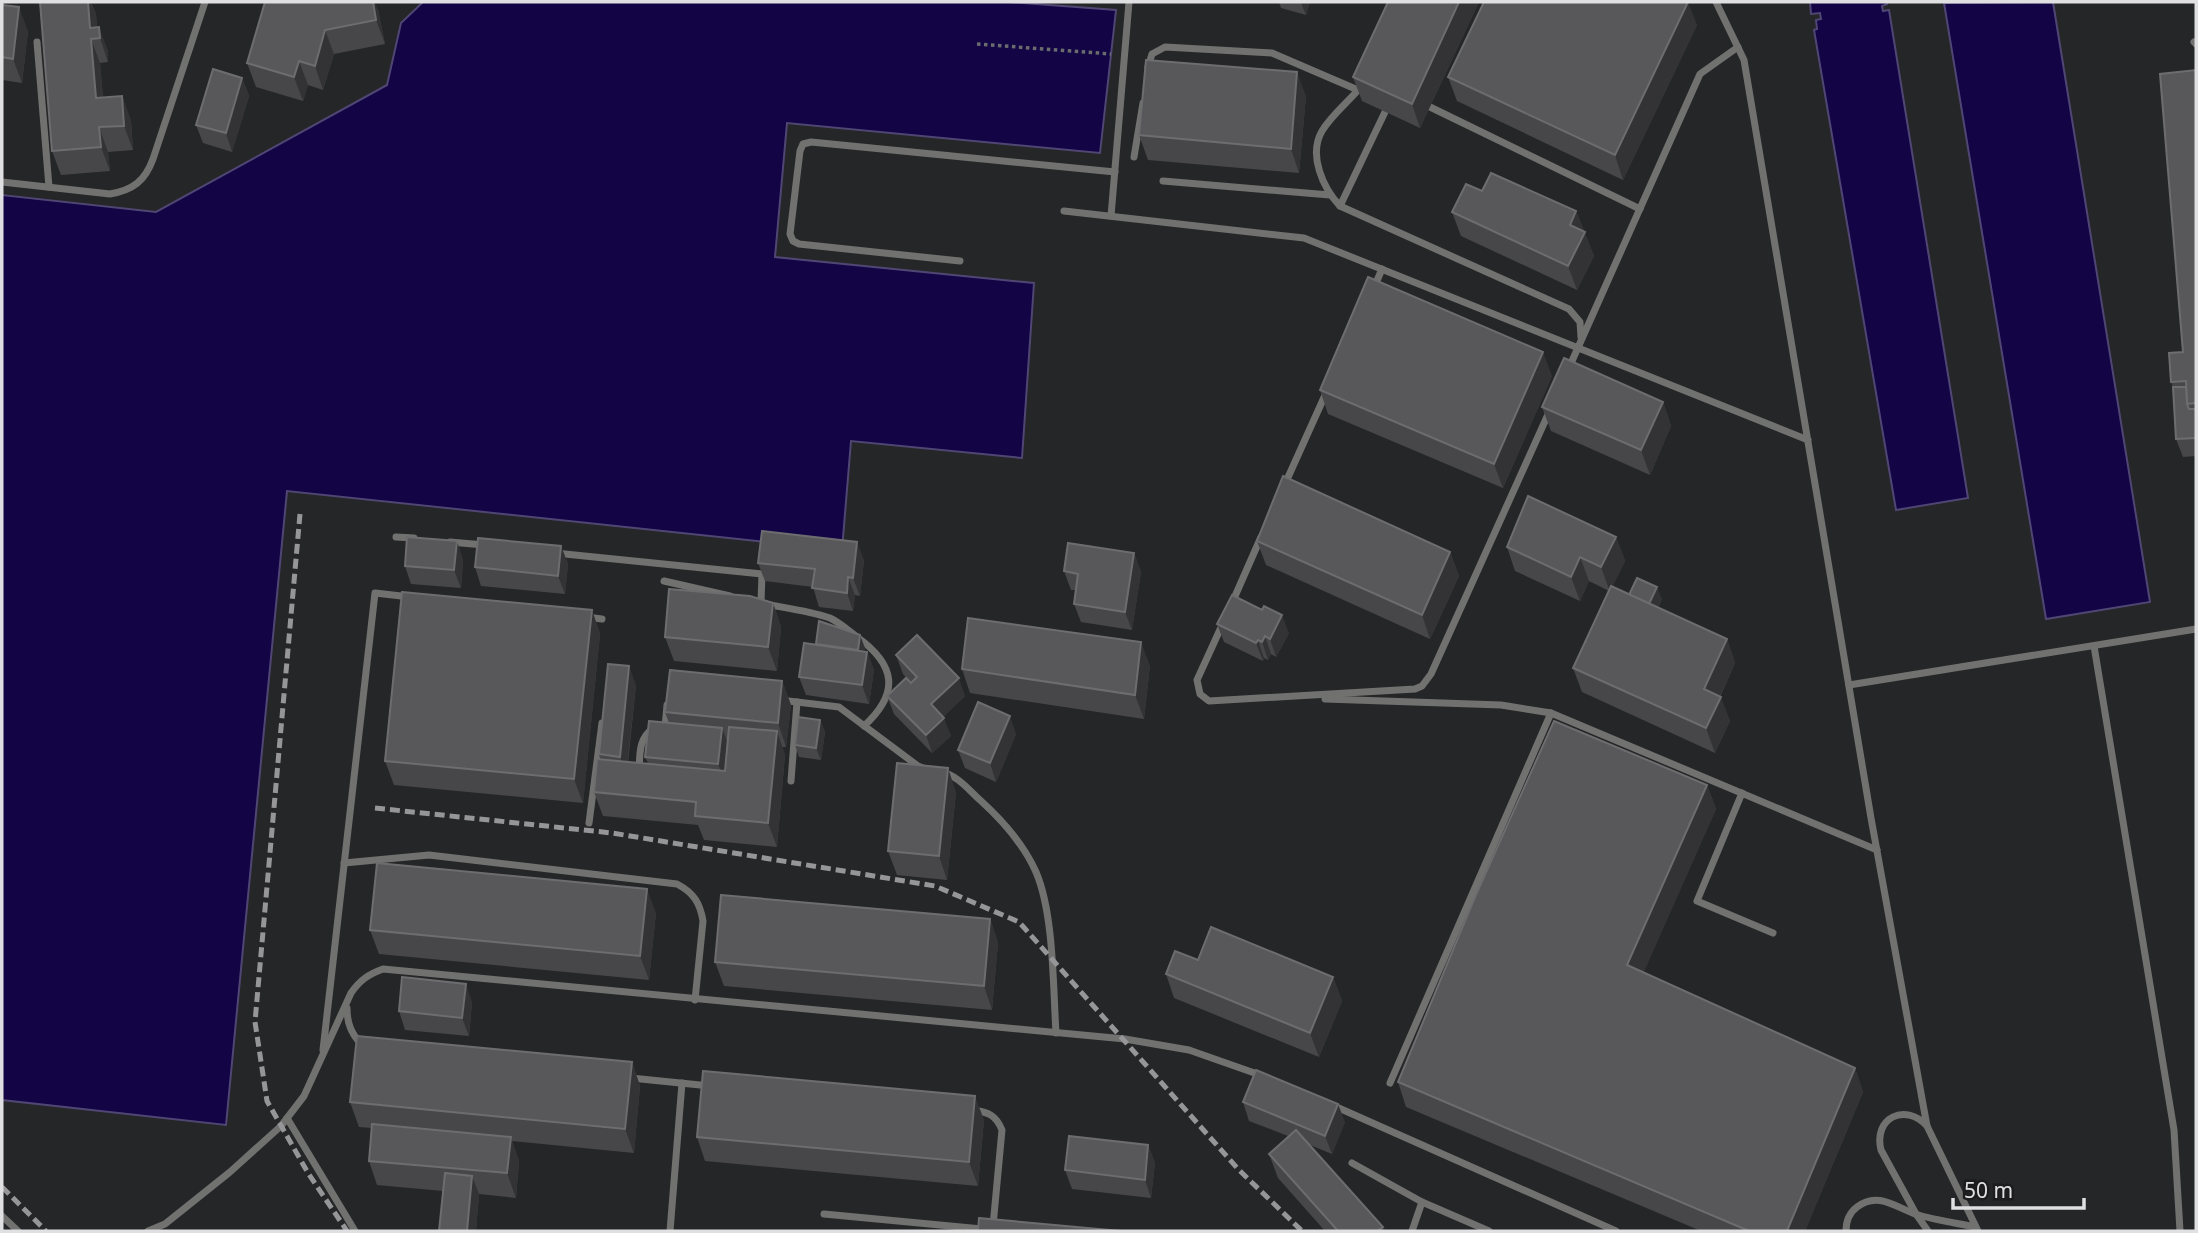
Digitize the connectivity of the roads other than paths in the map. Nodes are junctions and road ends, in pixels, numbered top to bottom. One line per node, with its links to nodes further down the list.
1 (205, 2): 16 (lane)
2 (1129, 2): 13 (lane)
3 (1716, 2): 5 (lane)
4 (37, 42): 16 (lane)
5 (1738, 47): 19 (lane); 29 (lane)
6 (1148, 71): 8 (lane)
7 (1364, 77): 8 (lane)
8 (1359, 90): 17 (lane)
9 (1144, 95): 12 (lane)
10 (1430, 107): 19 (lane)
11 (1385, 112): 18 (lane)
12 (1134, 157)
13 (1115, 173): 21 (lane); 22 (lane)
14 (1163, 181): 17 (lane)
15 (2, 182): 16 (lane)
16 (49, 187)
17 (1330, 195): 18 (lane)
18 (1340, 206): 25 (lane)
19 (1640, 209): 25 (lane)
20 (1064, 211): 21 (lane)
21 (1111, 216): 23 (lane)
22 (960, 261)
23 (1382, 269): 24 (lane); 25 (lane)
24 (1370, 295)
25 (1578, 348): 26 (lane); 29 (lane)
26 (1567, 373)
27 (1331, 383): 30 (lane)
28 (1555, 398): 47 (lane)
29 (1808, 440): 46 (lane)
30 (1279, 498)
31 (1268, 523): 47 (lane)
32 (396, 537): 33 (lane)
33 (423, 539)
34 (437, 541): 35 (lane)
35 (491, 546)
36 (545, 552): 41 (lane)
37 (664, 581): 38 (lane)
38 (736, 597)
39 (415, 598): 63 (lane)
40 (748, 600): 41 (lane)
41 (761, 603): 53 (lane)
42 (576, 616): 43 (lane)
43 (602, 619)
44 (2196, 629): 45 (lane)
45 (2094, 646): 46 (lane); 103 (lane)
46 (1849, 685): 62 (lane)
47 (1292, 698): 52 (lane)
48 (772, 699): 50 (lane)
49 (667, 700): 54 (lane)
50 (797, 702): 53 (lane); 59 (lane)
51 (604, 708): 56 (lane)
52 (1550, 713): 60 (lane); 64 (lane)
53 (864, 726): 71 (lane)
54 (665, 727): 55 (lane); 58 (lane)
55 (675, 728)
56 (595, 777): 57 (lane); 61 (lane)
57 (606, 778)
58 (638, 781)
59 (791, 781)
60 (1742, 793): 62 (lane); 65 (lane)
61 (589, 823)
62 (1877, 850): 84 (lane)
63 (344, 863): 69 (lane); 75 (lane)
64 (1456, 932): 66 (lane); 67 (lane)
65 (1773, 933)
66 (1466, 936)
67 (1430, 990): 68 (lane); 72 (lane)
68 (1441, 995)
69 (695, 1000): 70 (lane); 71 (lane)
70 (347, 1005): 73 (lane); 75 (lane)
71 (1056, 1033): 77 (lane)
72 (1406, 1047): 74 (lane); 79 (lane)
73 (371, 1052)
74 (1417, 1052)
75 (322, 1058): 83 (lane)
76 (628, 1078): 78 (lane)
77 (1276, 1081)
78 (682, 1083): 80 (lane); 96 (lane)
79 (1391, 1083)
80 (723, 1087)
81 (1326, 1102): 100 (lane)
82 (968, 1110): 92 (lane)
83 (287, 1118): 94 (lane); 95 (lane)
84 (1927, 1126): 88 (lane); 90 (lane)
85 (1352, 1163): 86 (lane)
86 (1422, 1202): 98 (lane); 99 (lane)
87 (824, 1214): 91 (lane)
88 (1916, 1214): 90 (lane); 101 (lane); 102 (lane)
89 (2, 1216): 93 (lane)
90 (1977, 1229)
91 (974, 1230): 92 (lane)
92 (992, 1230): 97 (lane)
93 (18, 1231)
94 (148, 1231)
95 (355, 1231)
96 (670, 1231)
97 (1003, 1231)
98 (1412, 1231)
99 (1489, 1231)
100 (1616, 1231)
101 (1846, 1231)
102 (1928, 1231)
103 (2180, 1231)

